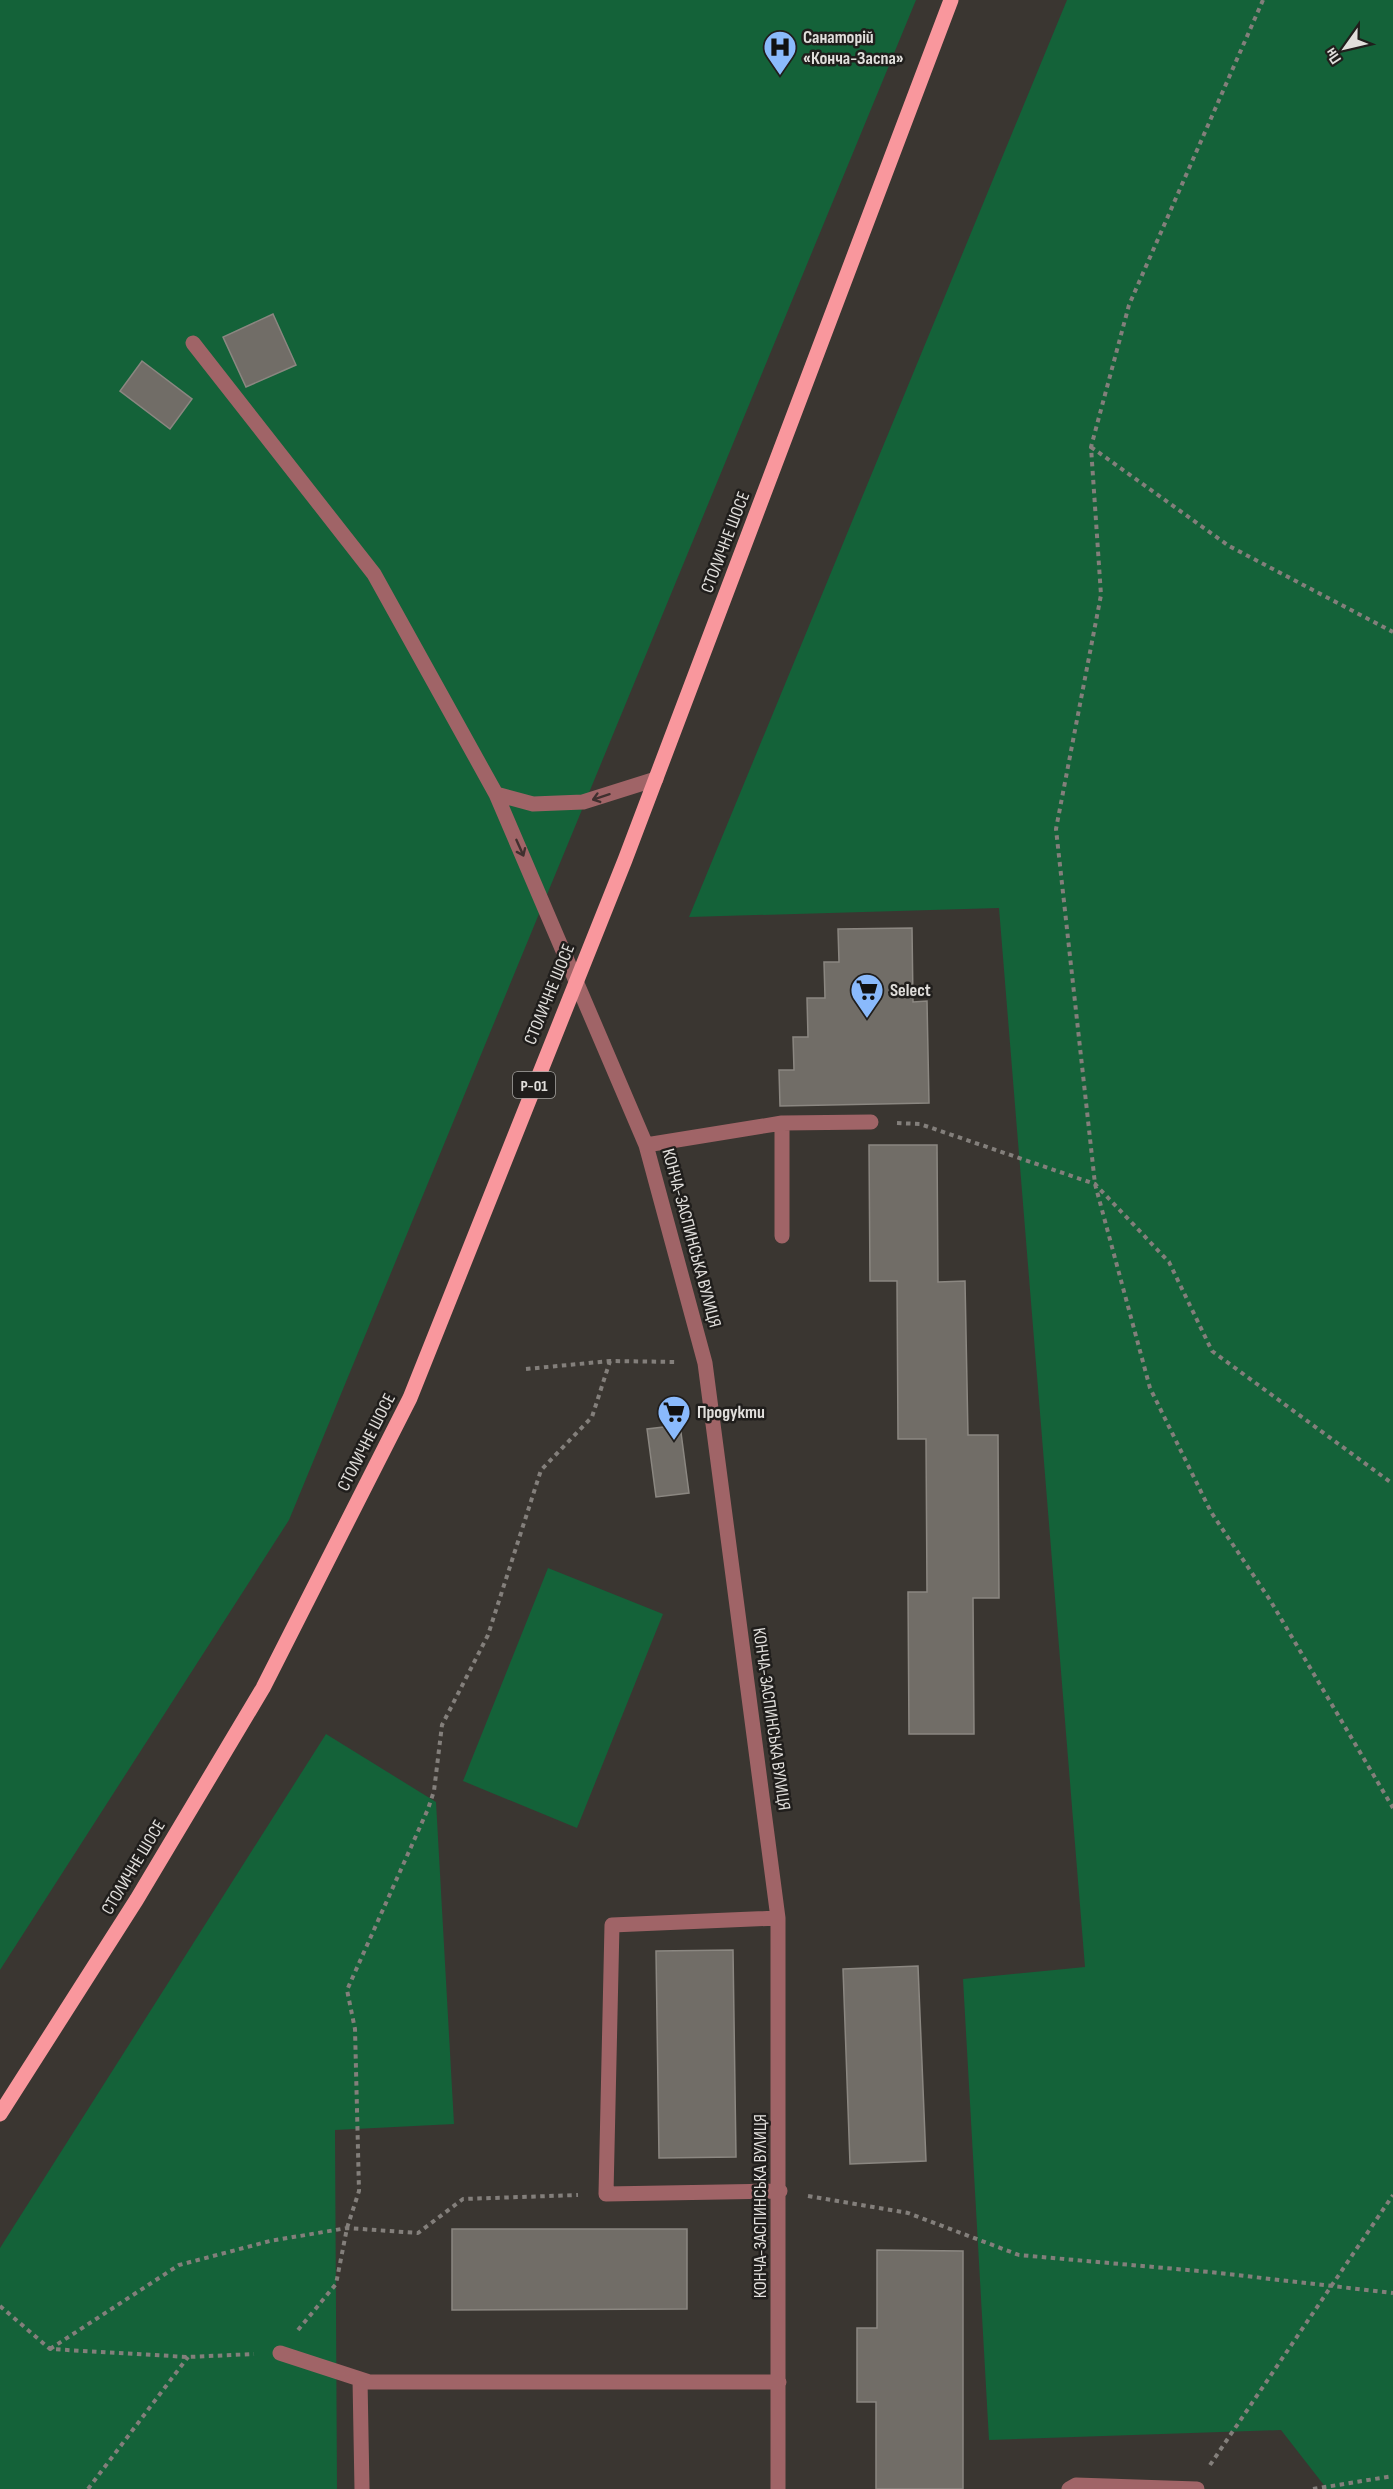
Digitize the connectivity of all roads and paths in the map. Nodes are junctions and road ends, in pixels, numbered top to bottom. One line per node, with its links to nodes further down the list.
1 (951, 0): 6 (main road, СТОЛИЧНЕ ШОСЕ / Р-01)
2 (1263, 0): 4 (path)
3 (193, 343): 7 (street, КОНЧА-ЗАСПИНСЬКА ВУЛИЦЯ)
4 (1091, 447): 5 (path); 12 (path)
5 (1393, 632)
6 (656, 779): 7 (street, one-way to 7); 8 (main road, СТОЛИЧНЕ ШОСЕ / Р-01)
7 (496, 794): 8 (street, КОНЧА-ЗАСПИНСЬКА ВУЛИЦЯ, one-way to 8)
8 (576, 978): 11 (street, КОНЧА-ЗАСПИНСЬКА ВУЛИЦЯ); 20 (main road, СТОЛИЧНЕ ШОСЕ / Р-01)
9 (871, 1122): 10 (street); 12 (path)
10 (782, 1123): 11 (street); 13 (street)
11 (646, 1145): 15 (street, КОНЧА-ЗАСПИНСЬКА ВУЛИЦЯ)
12 (1095, 1184): 17 (path); 18 (path)
13 (782, 1236)
14 (610, 1361): 15 (path); 16 (path); 24 (path)
15 (705, 1363): 19 (street, КОНЧА-ЗАСПИНСЬКА ВУЛИЦЯ)
16 (526, 1369)
17 (1393, 1484)
18 (1393, 1808)
19 (778, 1918): 21 (street, КОНЧА-ЗАСПИНСЬКА ВУЛИЦЯ); 22 (street)
20 (0, 2114)
21 (780, 2191): 22 (street); 25 (path); 32 (street, КОНЧА-ЗАСПИНСЬКА ВУЛИЦЯ)
22 (606, 2194): 24 (path)
23 (1393, 2195): 25 (path)
24 (347, 2228): 28 (path); 29 (path)
25 (1331, 2285): 26 (path); 34 (path)
26 (1393, 2292)
27 (0, 2306): 28 (path)
28 (50, 2349): 30 (path)
29 (280, 2353): 30 (path); 31 (street)
30 (188, 2357): 35 (path)
31 (360, 2379): 32 (street); 36 (street)
32 (779, 2382): 37 (street, КОНЧА-ЗАСПИНСЬКА ВУЛИЦЯ)
33 (1393, 2476): 39 (path)
34 (1196, 2488): 38 (street)
35 (88, 2489)
36 (362, 2489)
37 (778, 2489)
38 (1070, 2489)
39 (1313, 2489)

